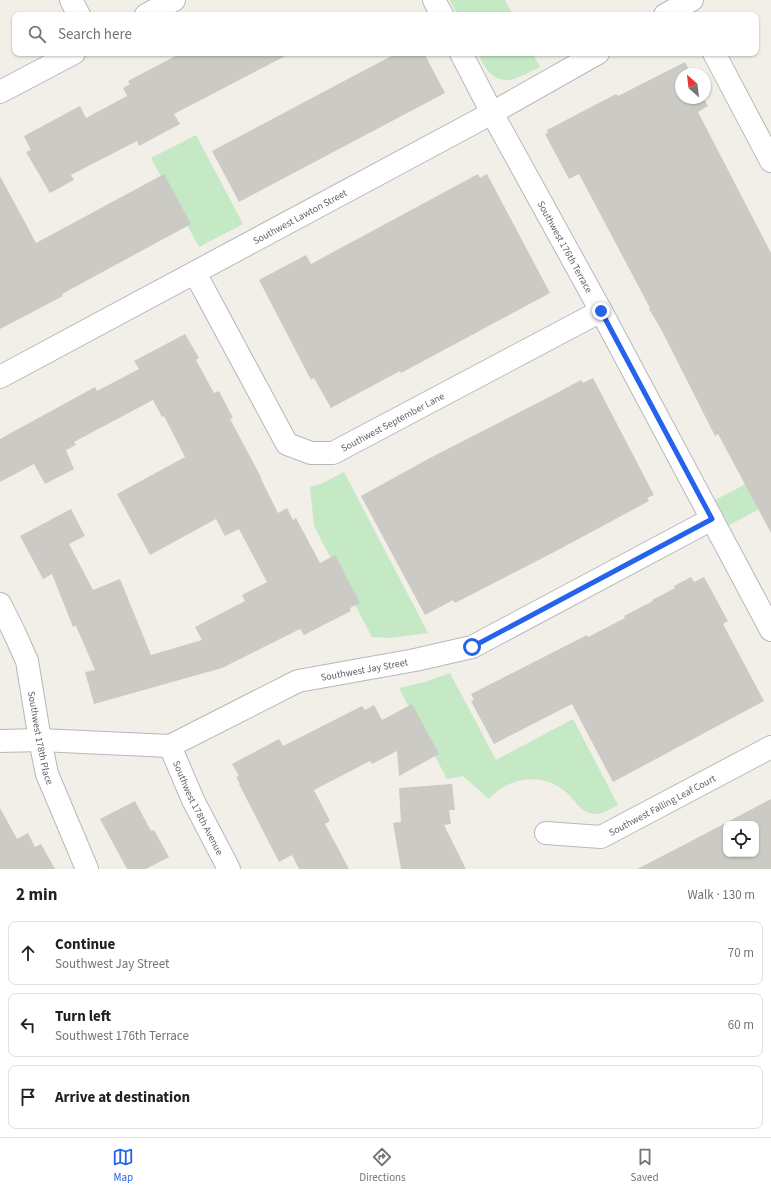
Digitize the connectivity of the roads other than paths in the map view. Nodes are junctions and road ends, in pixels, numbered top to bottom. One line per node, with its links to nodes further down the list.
1 (71, 0): 5 (street)
2 (174, 0): 6 (street)
3 (434, 0): 7 (street)
4 (689, 5): 8 (street)
5 (77, 12)
6 (152, 12)
7 (440, 12)
8 (672, 12)
9 (68, 56): 13 (street)
10 (463, 56): 14 (street, Southwest 176th Terrace)
11 (593, 56): 14 (street, Southwest Lawton Street)
12 (716, 56): 15 (street)
13 (0, 92)
14 (492, 113): 16 (street, Southwest Lawton Street); 17 (street, Southwest 176th Terrace)
15 (771, 161)
16 (195, 272): 17 (street, Southwest September Lane); 18 (street, Southwest Lawton Street)
17 (601, 311): 19 (street, Southwest 176th Terrace)
18 (0, 377)
19 (712, 519): 21 (street, Southwest 176th Terrace); 24 (street, Southwest Jay Street)
20 (0, 604): 22 (street, Southwest 178th Place)
21 (771, 630)
22 (40, 740): 23 (street, Southwest Jay Street); 24 (street, Southwest Jay Street); 27 (street, Southwest 178th Place)
23 (0, 741)
24 (170, 746): 28 (street, Southwest 178th Avenue)
25 (771, 746): 26 (street, Southwest Falling Leaf Court)
26 (546, 833)
27 (87, 869)
28 (229, 869)

